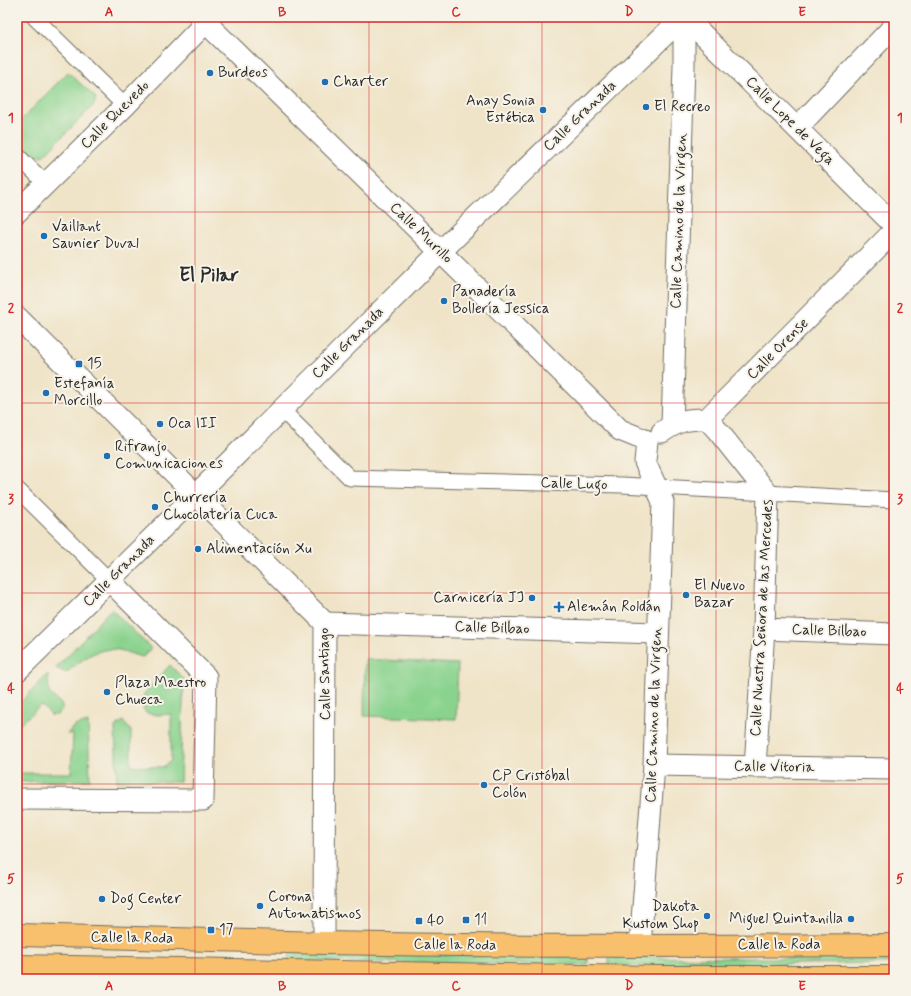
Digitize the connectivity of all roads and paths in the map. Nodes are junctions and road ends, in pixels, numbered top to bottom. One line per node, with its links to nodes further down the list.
1 (34, 17): 5 (street)
2 (684, 17): 6 (street, Calle Lope de Vega); 12 (street, Calle Granada); 16 (street, Calle Camino de la Virgen)
3 (206, 19): 5 (street, Calle Quevedo); 12 (street, Calle Murillo)
4 (894, 26): 6 (street)
5 (125, 106): 8 (street, Calle Quevedo)
6 (797, 128): 10 (street, Calle Lope de Vega)
7 (17, 155): 8 (street)
8 (45, 183): 9 (street, Calle Quevedo)
9 (17, 212)
10 (894, 224)
11 (894, 231): 15 (street, Calle Orense)
12 (440, 252): 14 (street, Calle Granada); 17 (street, Calle Murillo)
13 (17, 318): 21 (street, Calle Santiago)
14 (281, 409): 18 (street, Calle Lugo); 21 (street, Calle Granada)
15 (707, 419): 16 (street); 20 (street, Calle Nuestra Señora de las Mercedes)
16 (672, 425): 17 (street)
17 (648, 441): 18 (street, Calle Camino de la Virgen)
18 (657, 488): 20 (street, Calle Lugo); 26 (street, Calle Camino de la Virgen)
19 (17, 489): 23 (street)
20 (768, 494): 22 (street, Calle Lugo); 25 (street, Calle Nuestra Señora de las Mercedes)
21 (196, 495): 23 (street, Calle Granada); 24 (street, Calle Santiago)
22 (894, 500)
23 (109, 580): 28 (street, Calle Granada); 32 (street)
24 (326, 623): 26 (street, Calle Bilbao); 34 (street, Calle Santiago)
25 (764, 629): 27 (street, Calle Bilbao); 30 (street, Calle Nuestra Señora de las Mercedes)
26 (658, 632): 29 (street, Calle Camino de la Virgen)
27 (894, 634)
28 (20, 661)
29 (654, 766): 30 (street, Calle Vitoria); 36 (street, Calle Camino de la Virgen)
30 (755, 767): 31 (street, Calle Vitoria)
31 (894, 769)
32 (17, 799)
33 (17, 935): 34 (main road, Calle la Roda)
34 (324, 943): 36 (main road, Calle la Roda)
35 (894, 945): 36 (main road, Calle la Roda)
36 (640, 946)
37 (17, 966): 38 (main road, Calle la Roda)
38 (323, 975): 40 (main road, Calle la Roda)
39 (894, 977): 40 (main road, Calle la Roda)
40 (664, 978)

